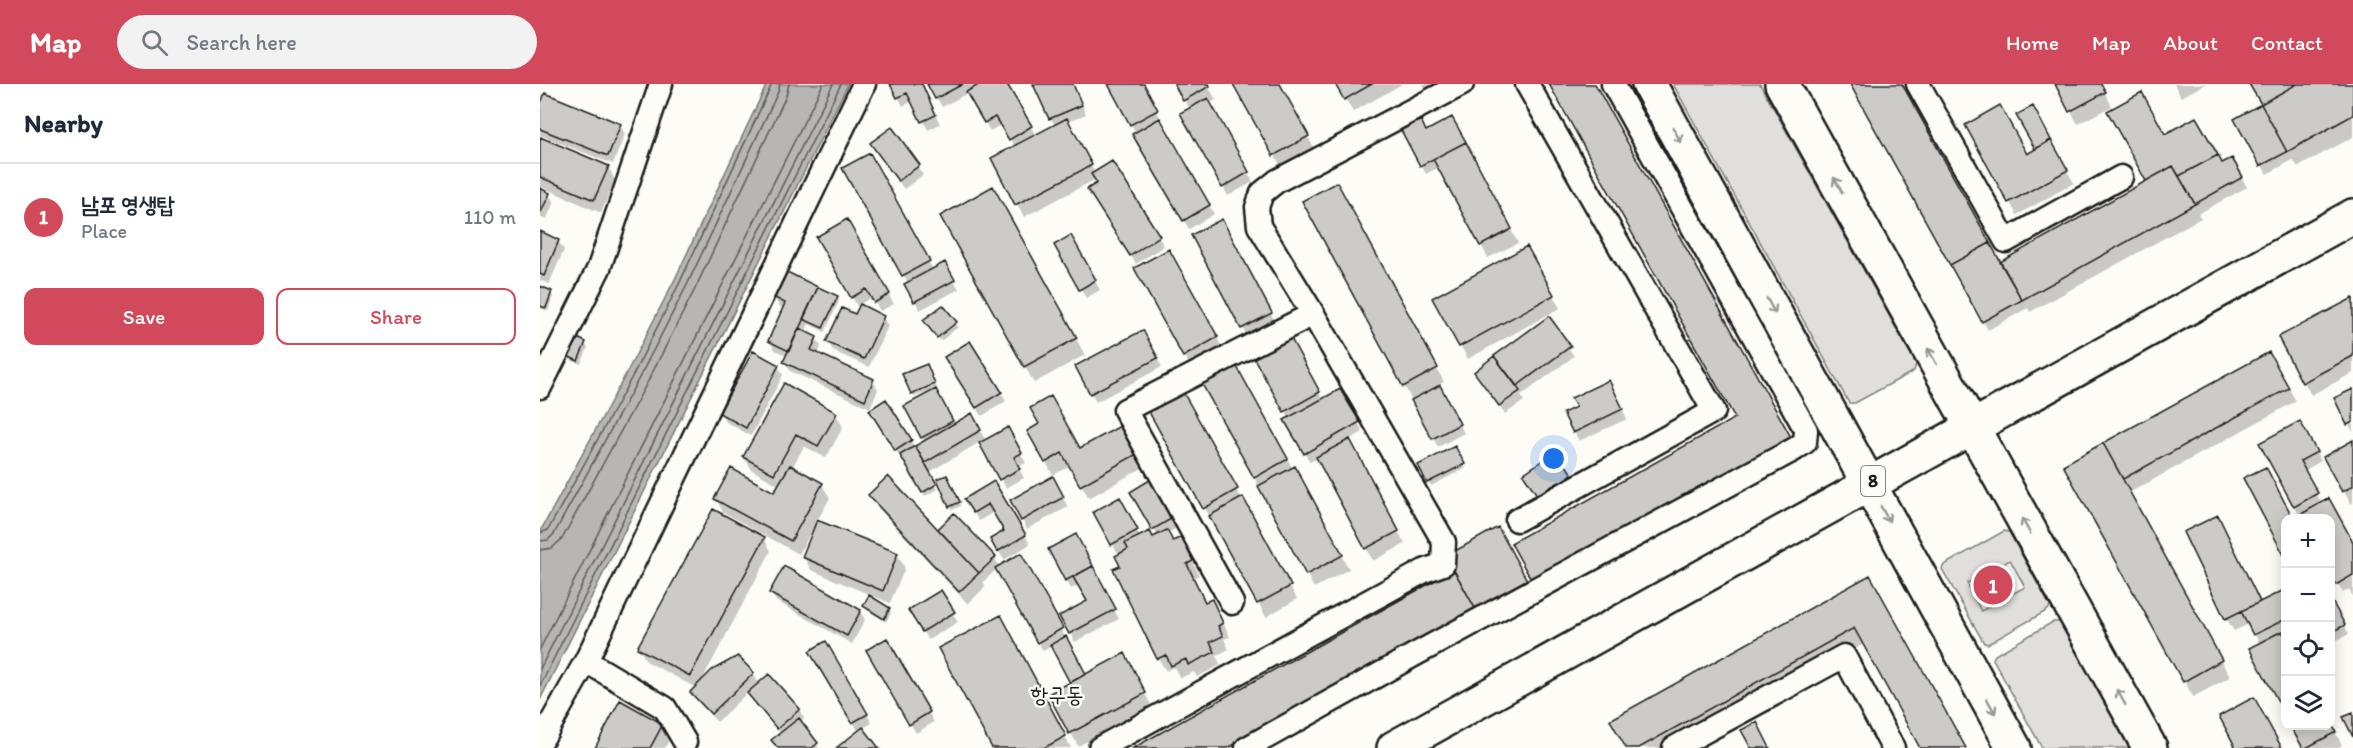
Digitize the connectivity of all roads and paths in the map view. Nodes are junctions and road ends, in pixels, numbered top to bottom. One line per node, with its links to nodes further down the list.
1 (661, 84): 12 (street)
2 (864, 84): 17 (street)
3 (1462, 84): 11 (street)
4 (1527, 84): 15 (street)
5 (1613, 84): 21 (street)
6 (1649, 84): 14 (main road, one-way to 14)
7 (1782, 84): 13 (main road, one-way to 7)
8 (1918, 84): 9 (street)
9 (2121, 177)
10 (2353, 216): 13 (main road, 8)
11 (1313, 314): 16 (street); 20 (street)
12 (540, 387)
13 (1971, 428): 14 (main road, 8); 26 (main road, one-way to 13)
14 (1868, 483): 22 (main road, 8); 25 (main road, one-way to 25)
15 (1517, 520)
16 (1232, 603)
17 (586, 661): 18 (street); 19 (street)
18 (686, 742)
19 (540, 743)
20 (1100, 748)
21 (1247, 748)
22 (1394, 748)
23 (1674, 748): 24 (street)
24 (1893, 748)
25 (2014, 748)
26 (2150, 748)

